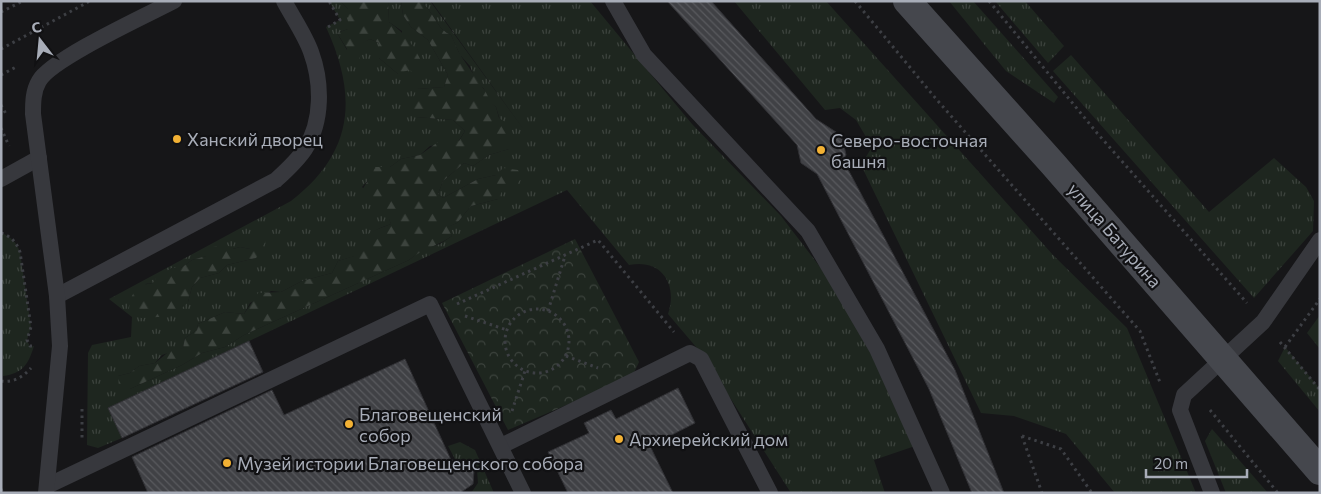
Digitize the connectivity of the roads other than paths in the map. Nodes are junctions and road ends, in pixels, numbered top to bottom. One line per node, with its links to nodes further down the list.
1 (174, 1): 5 (lane)
2 (284, 1): 8 (lane)
3 (613, 1): 15 (lane)
4 (907, 1): 9 (main road, улица Батурина)
5 (39, 158): 6 (lane); 8 (lane)
6 (1, 179)
7 (1320, 240): 9 (lane)
8 (57, 296): 12 (lane)
9 (1224, 359): 11 (main road, улица Батурина); 16 (lane)
10 (501, 446): 12 (lane); 13 (lane); 14 (lane)
11 (1320, 471)
12 (46, 489)
13 (522, 493)
14 (770, 493)
15 (942, 493)
16 (1212, 493)

